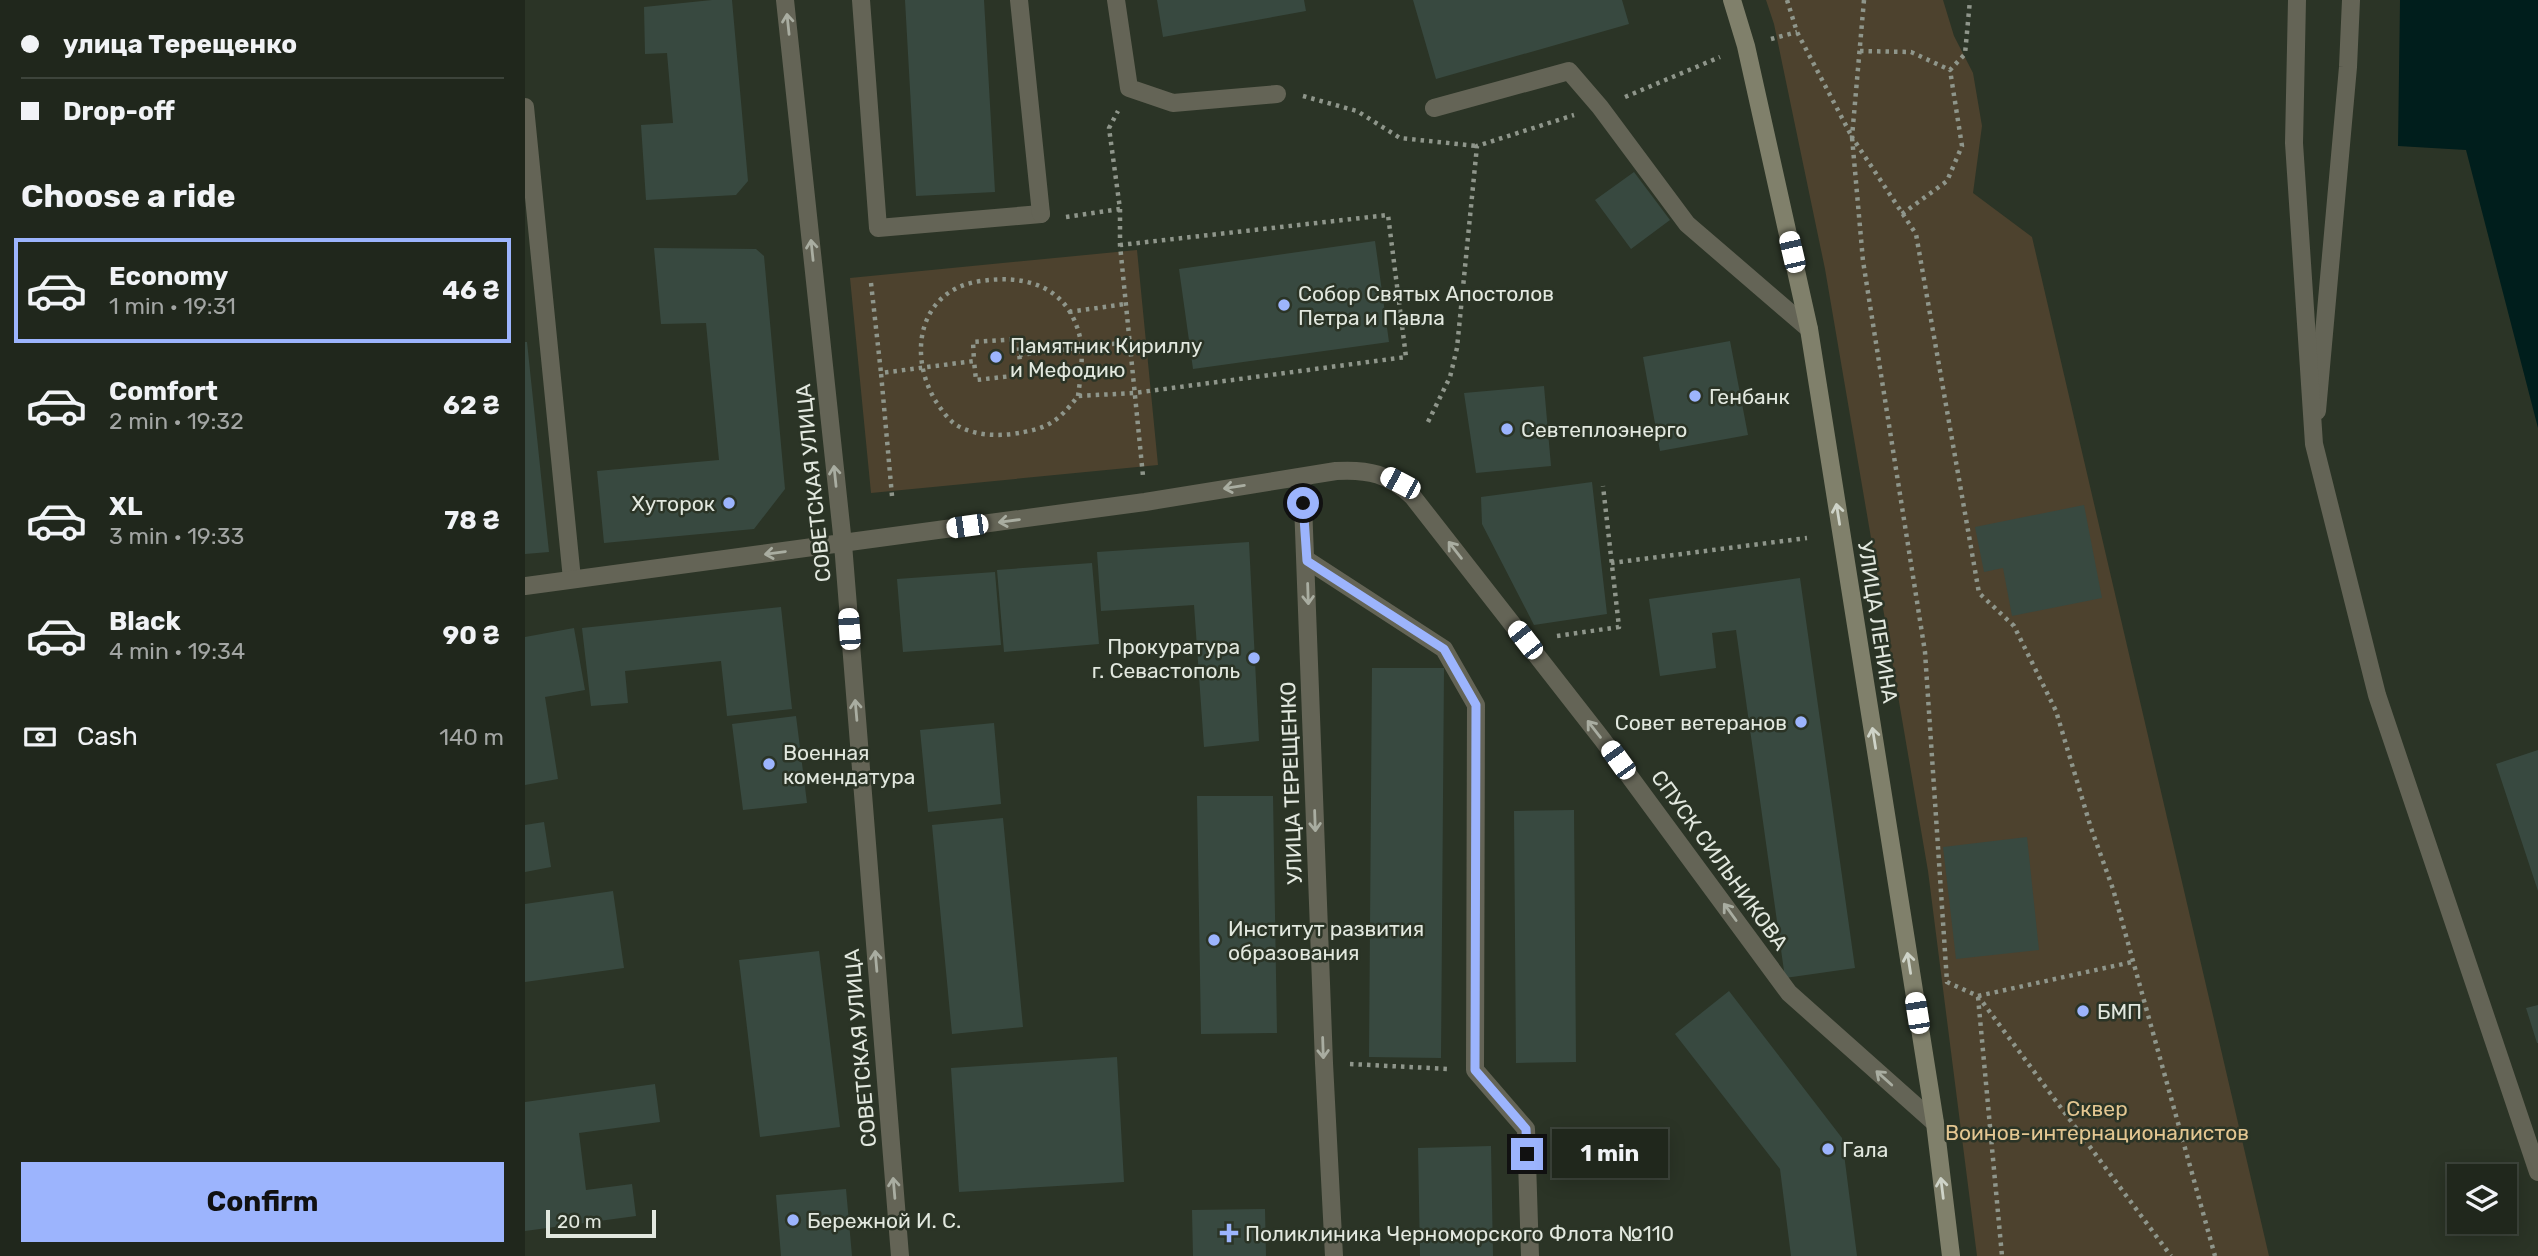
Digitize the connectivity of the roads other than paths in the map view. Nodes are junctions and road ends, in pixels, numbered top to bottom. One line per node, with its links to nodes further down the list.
1 (785, 0): 14 (street, СОВЕТСКАЯ УЛИЦА, one-way to 1)
2 (861, 0): 3 (street)
3 (1019, 0)
4 (1116, 0): 8 (street)
5 (1732, 0): 11 (main road, УЛИЦА ЛЕНИНА)
6 (2297, 0): 12 (street)
7 (2351, 0): 12 (street)
8 (1277, 94)
9 (525, 107): 16 (street)
10 (1434, 108): 11 (street)
11 (1809, 329): 18 (main road, УЛИЦА ЛЕНИНА, one-way to 11)
12 (2314, 444): 19 (street)
13 (1302, 477): 14 (street, СПУСК СИЛЬНИКОВА, one-way to 14); 15 (street, УЛИЦА ТЕРЕЩЕНКО); 18 (street, СПУСК СИЛЬНИКОВА, one-way to 13)
14 (842, 544): 16 (street, СПУСК СИЛЬНИКОВА, one-way to 16); 20 (street, СОВЕТСКАЯ УЛИЦА, one-way to 14)
15 (1307, 561): 21 (street, УЛИЦА ТЕРЕЩЕНКО, one-way to 21); 22 (street)
16 (572, 579): 17 (street, СПУСК СИЛЬНИКОВА)
17 (525, 586)
18 (1935, 1123): 23 (main road, УЛИЦА ЛЕНИНА, one-way to 18)
19 (2538, 1172)
20 (900, 1256)
21 (1333, 1256)
22 (1530, 1256)
23 (1951, 1256)

